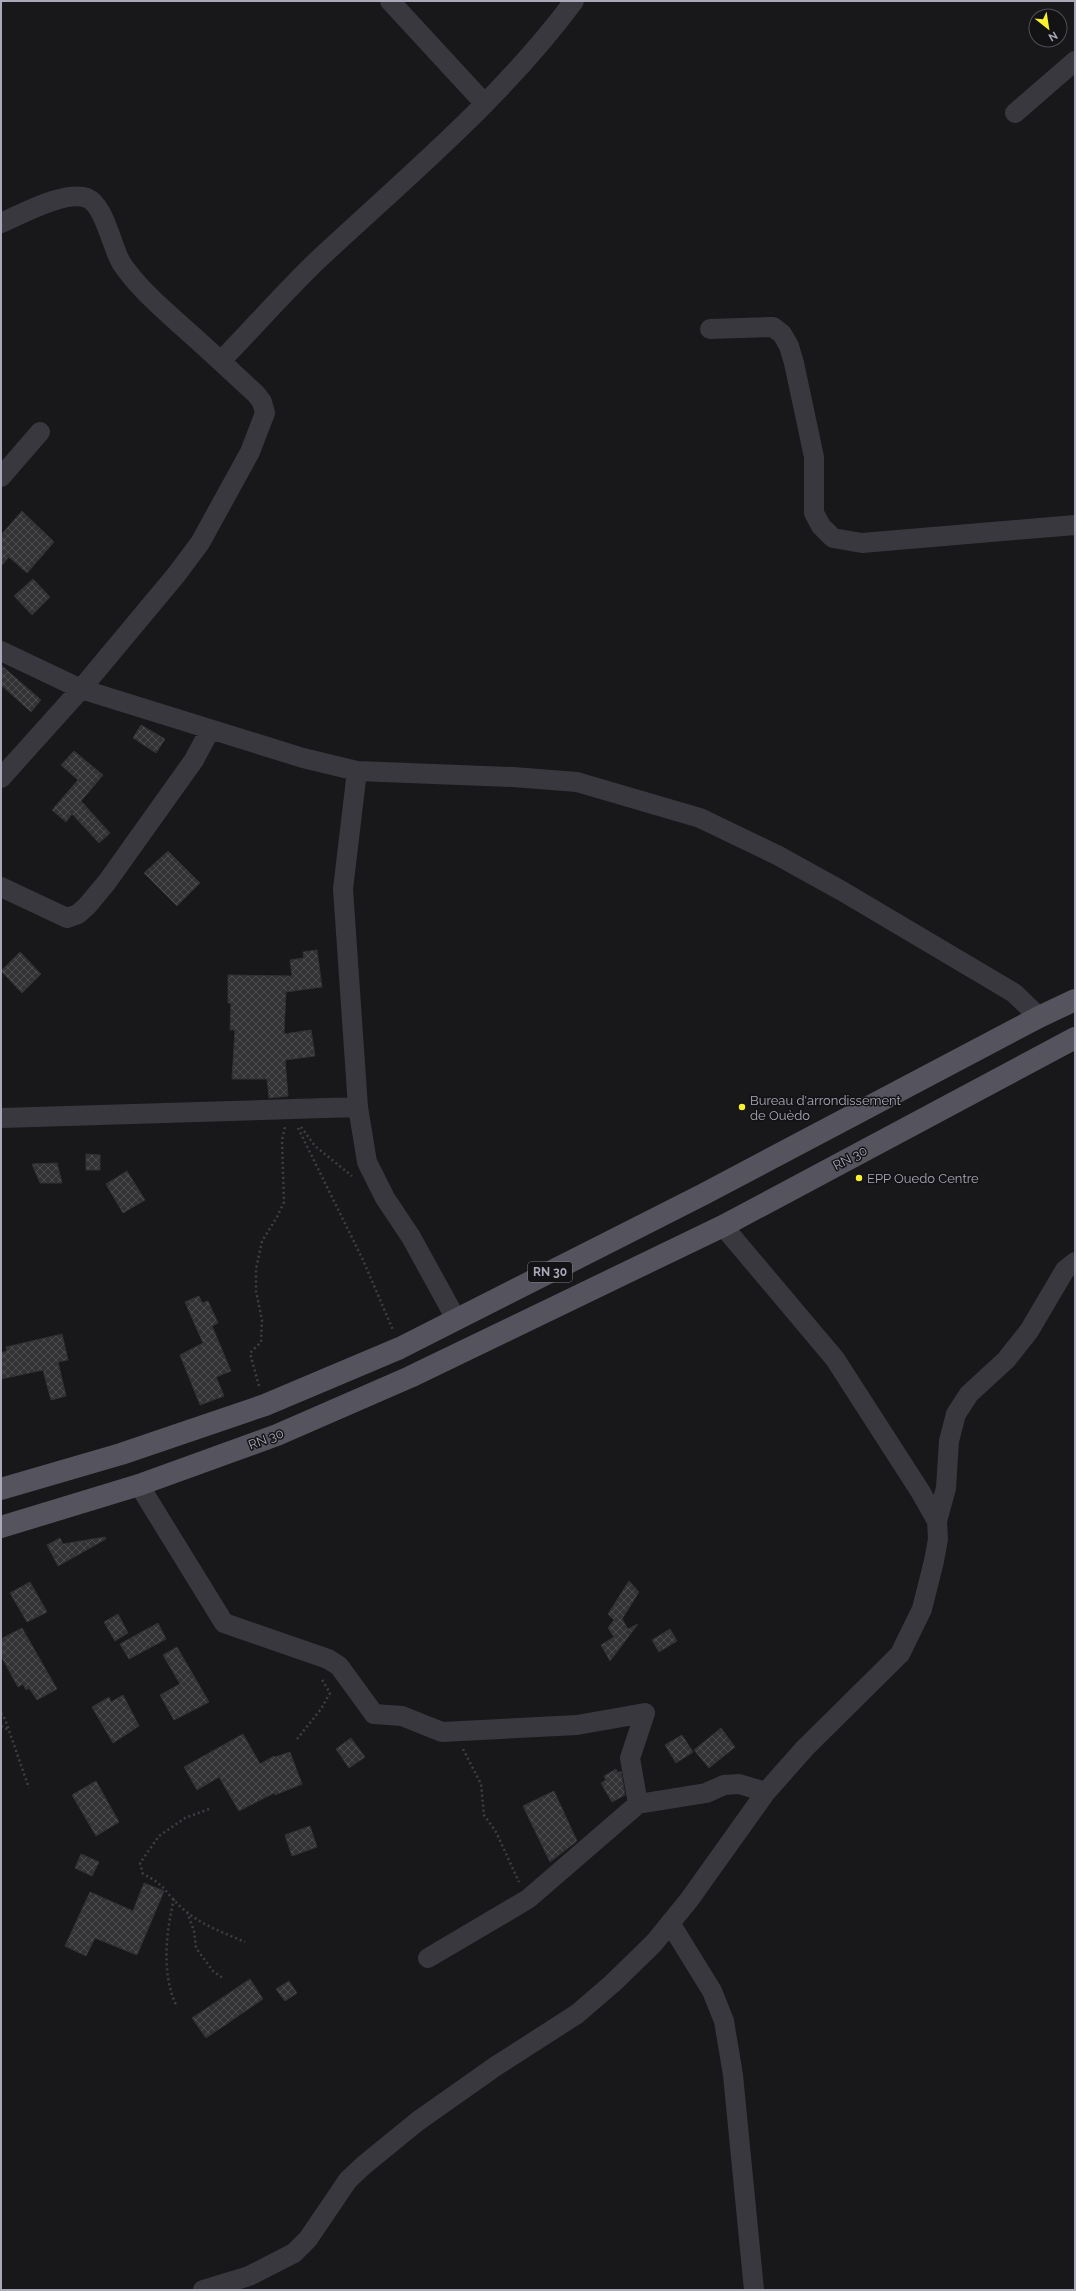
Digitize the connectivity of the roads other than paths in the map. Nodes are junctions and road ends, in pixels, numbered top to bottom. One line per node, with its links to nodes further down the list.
1 (390, 1): 4 (street)
2 (574, 1): 4 (street)
3 (1075, 61): 5 (street)
4 (485, 104): 8 (street)
5 (1015, 114)
6 (1, 223): 8 (street)
7 (710, 329): 11 (street)
8 (221, 361): 13 (street)
9 (40, 432): 10 (street)
10 (1, 477)
11 (1075, 525)
12 (1, 651): 13 (street)
13 (81, 689): 14 (street); 16 (street)
14 (210, 730): 15 (street); 17 (street)
15 (357, 771): 19 (street); 21 (street)
16 (1, 778)
17 (1, 887)
18 (1075, 1000): 19 (main road, RN 30)
19 (1039, 1017): 25 (main road, RN 30)
20 (1075, 1038): 23 (main road, RN 30 / RN 30)
21 (358, 1108): 22 (street); 25 (street)
22 (1, 1118)
23 (723, 1226): 26 (main road, RN 30 / RN 30); 28 (street)
24 (1075, 1262): 28 (street)
25 (456, 1319): 27 (main road, RN 30)
26 (139, 1485): 29 (main road, RN 30 / RN 30); 31 (street)
27 (1, 1489)
28 (937, 1521): 30 (street)
29 (1, 1527)
30 (766, 1792): 31 (street); 32 (street)
31 (638, 1804): 33 (street)
32 (670, 1923): 34 (street); 35 (street)
33 (428, 1958)
34 (203, 2290)
35 (754, 2290)

